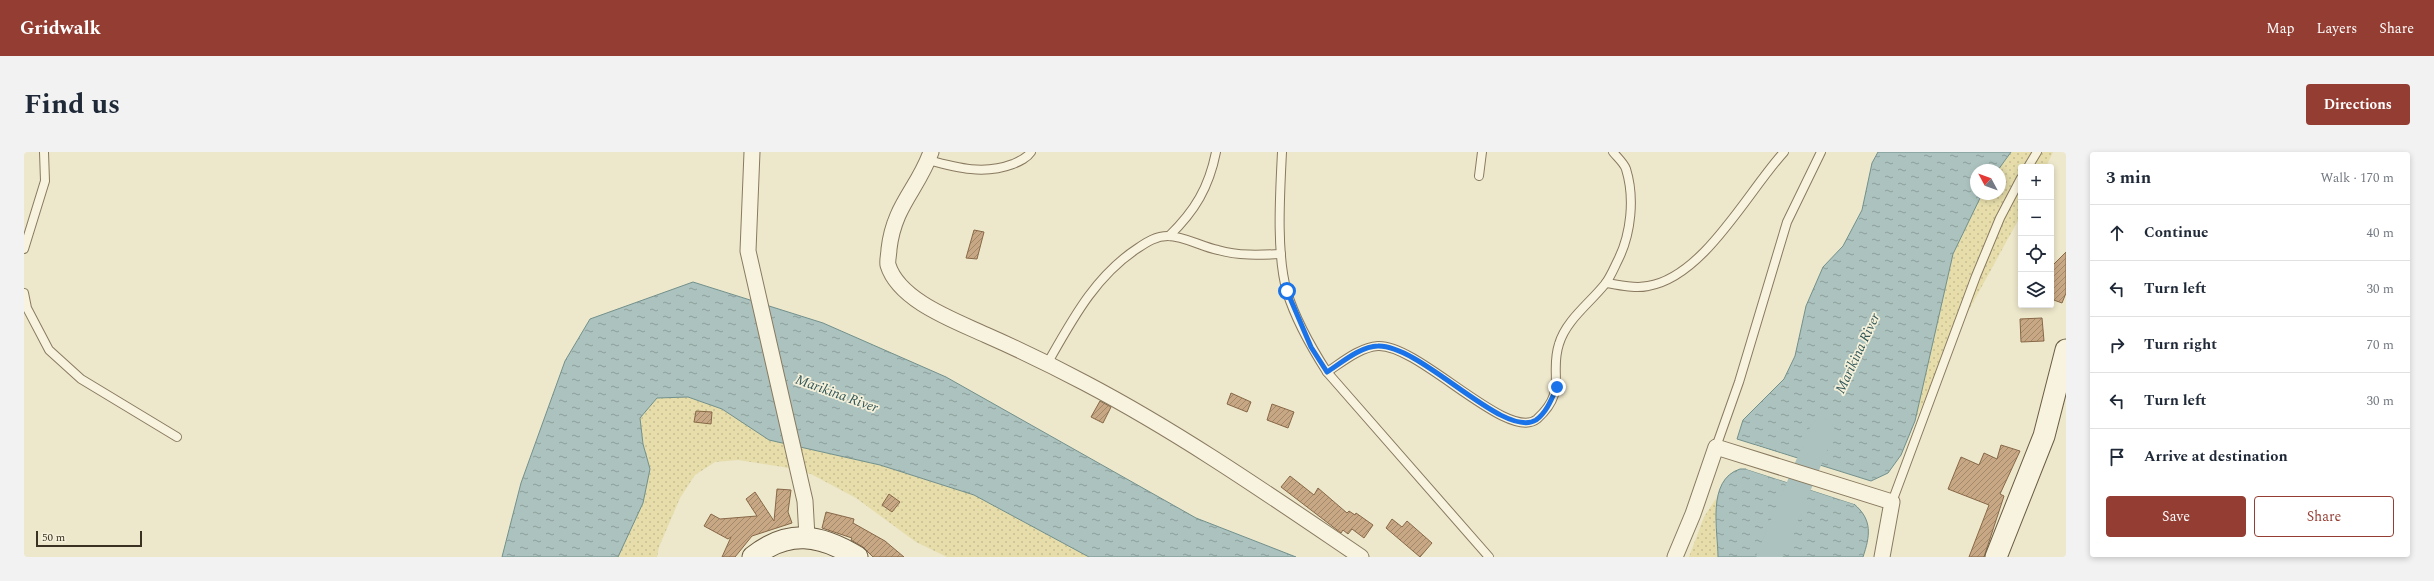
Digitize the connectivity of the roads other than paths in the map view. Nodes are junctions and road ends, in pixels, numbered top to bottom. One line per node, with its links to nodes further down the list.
1 (44, 152): 16 (lane)
2 (752, 152): 26 (street)
3 (1031, 152): 11 (lane)
4 (1216, 152): 15 (lane)
5 (1282, 152): 17 (lane)
6 (1482, 152): 13 (lane)
7 (1613, 152): 18 (lane)
8 (1784, 152): 18 (lane)
9 (1821, 152): 24 (lane)
10 (2037, 152): 12 (lane)
11 (930, 156): 21 (street)
12 (2030, 164)
13 (1479, 176)
14 (2018, 184): 25 (lane)
15 (1169, 236): 17 (lane); 21 (lane)
16 (24, 249)
17 (1281, 254): 22 (lane)
18 (1606, 283): 22 (lane)
19 (24, 293): 23 (lane)
20 (2066, 350): 33 (street)
21 (1047, 364): 29 (street)
22 (1327, 372): 30 (lane)
23 (177, 437)
24 (1716, 447): 25 (street); 31 (street)
25 (1892, 502): 32 (street)
26 (807, 537): 27 (street); 28 (street)
27 (753, 557)
28 (857, 557)
29 (1361, 557)
30 (1489, 557)
31 (1675, 557)
32 (1882, 557)
33 (1996, 557)

